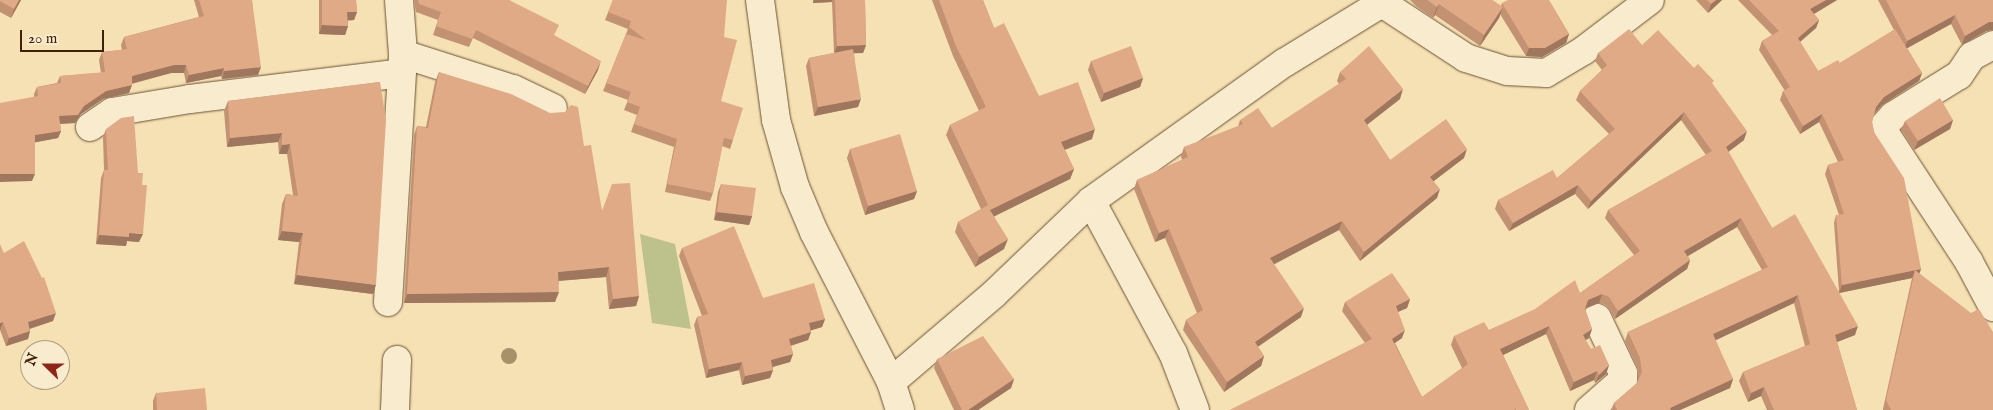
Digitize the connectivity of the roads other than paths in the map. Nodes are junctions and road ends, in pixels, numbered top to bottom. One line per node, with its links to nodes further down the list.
1 (399, 0): 6 (street)
2 (760, 0): 14 (street)
3 (1650, 0): 4 (street)
4 (1381, 2): 9 (street)
5 (1993, 45): 11 (street)
6 (402, 64): 7 (street); 8 (street); 10 (street)
7 (553, 108)
8 (90, 127)
9 (1091, 201): 14 (street); 17 (street)
10 (388, 302)
11 (1993, 307)
12 (1597, 318): 18 (street)
13 (397, 360): 15 (street)
14 (891, 382): 16 (street)
15 (395, 410)
16 (900, 410)
17 (1195, 410)
18 (1589, 410)

